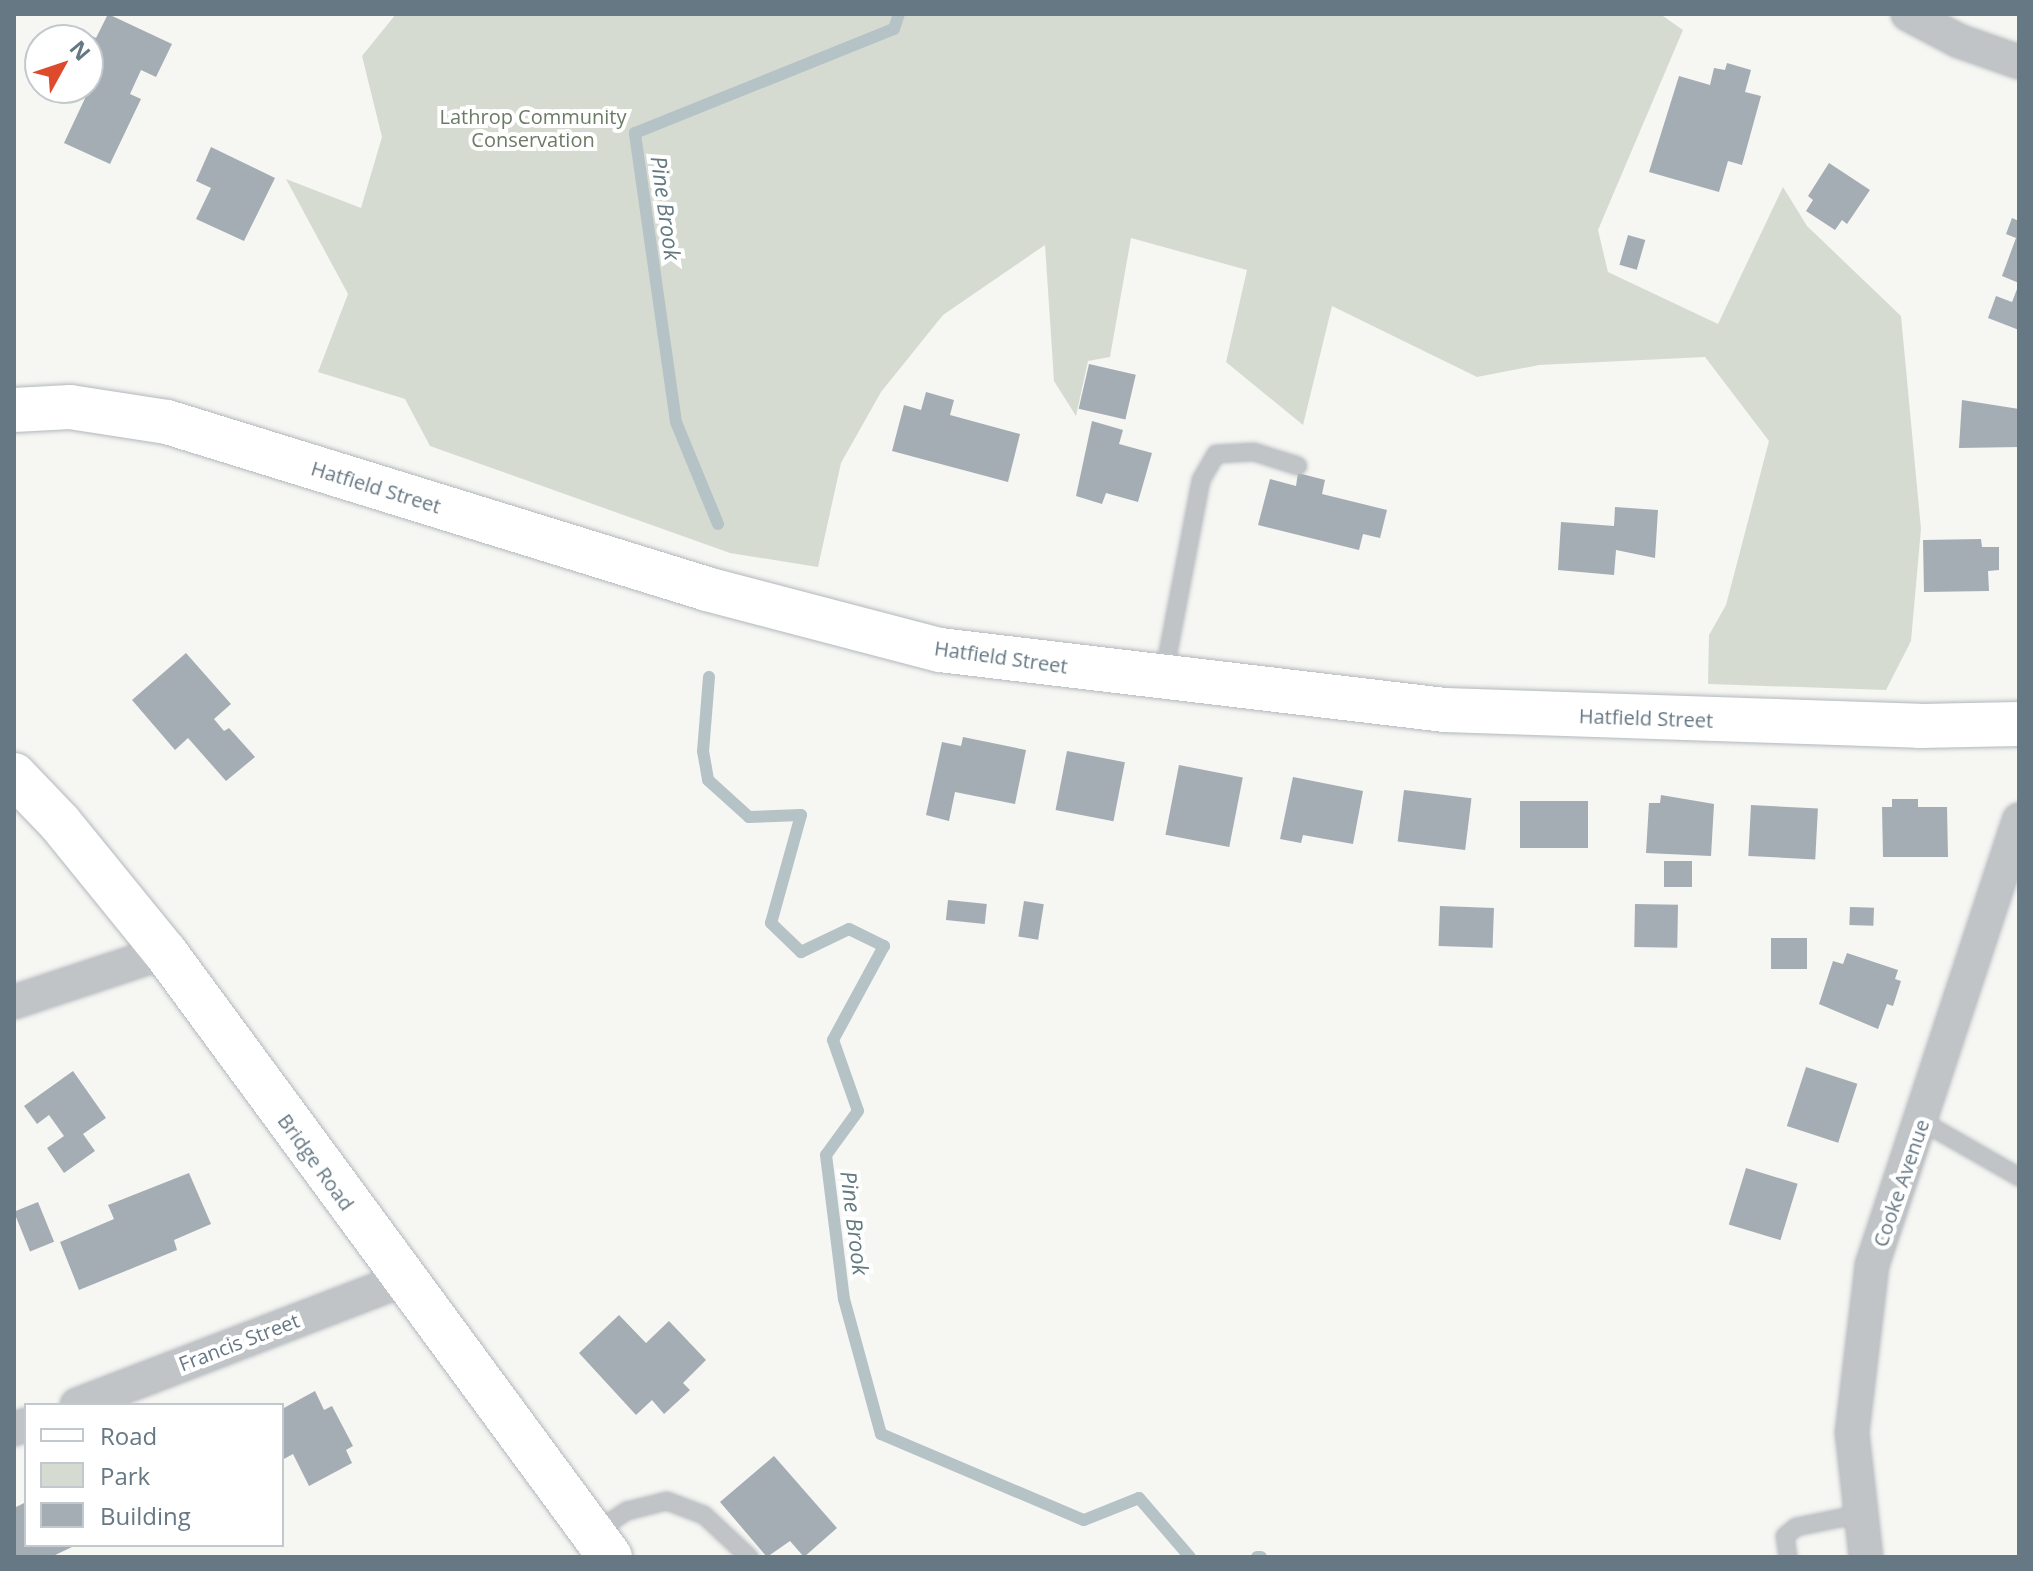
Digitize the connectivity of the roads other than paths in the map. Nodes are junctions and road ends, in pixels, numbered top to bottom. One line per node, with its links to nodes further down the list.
1 (1908, 14): 2 (street)
2 (2019, 62)
3 (14, 410): 5 (street, Hatfield Street)
4 (1298, 466): 5 (lane)
5 (1163, 680): 6 (street, Hatfield Street)
6 (2019, 724)
7 (14, 775): 9 (street, Bridge Road)
8 (2019, 820): 11 (street, Cooke Avenue)
9 (165, 952): 10 (street); 13 (street, Bridge Road)
10 (14, 1002)
11 (1923, 1122): 12 (lane); 15 (street, Cooke Avenue)
12 (2019, 1177)
13 (402, 1280): 14 (street, Francis Street); 16 (street, Bridge Road)
14 (82, 1403)
15 (1860, 1514): 18 (lane); 19 (street, Cooke Avenue)
16 (601, 1546): 17 (lane)
17 (749, 1557)
18 (1788, 1557)
19 (1866, 1557)

